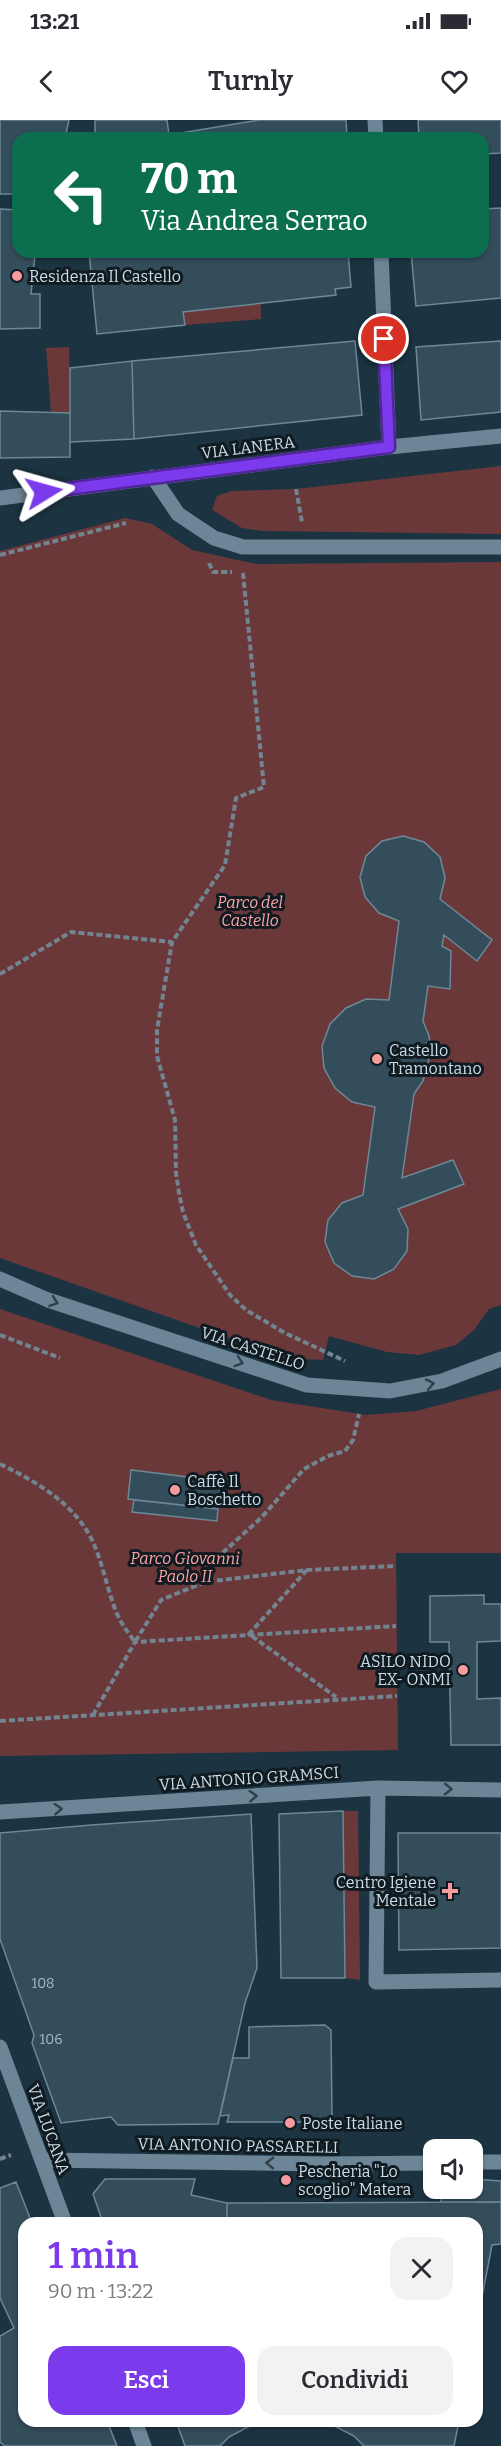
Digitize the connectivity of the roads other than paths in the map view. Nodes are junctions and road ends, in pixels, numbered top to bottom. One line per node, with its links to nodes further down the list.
1 (381, 258): 3 (street)
2 (501, 436): 3 (street, VIA LANERA)
3 (389, 447): 4 (street, VIA LANERA)
4 (153, 477): 5 (street, VIA LANERA); 6 (street)
5 (0, 498)
6 (501, 547)
7 (0, 1279): 8 (street, VIA CASTELLO, one-way to 8)
8 (501, 1359)
9 (378, 1788): 10 (street, VIA ANTONIO GRAMSCI, one-way to 10); 11 (street, VIA ANTONIO GRAMSCI, one-way to 9); 12 (street)
10 (501, 1790)
11 (0, 1812)
12 (501, 1980)
13 (0, 2047): 14 (street, VIA LUCANA)
14 (42, 2160): 17 (street, VIA ANTONIO PASSARELLI, one-way to 14); 18 (street, VIA LUCANA)
15 (483, 2162): 16 (street)
16 (501, 2162)
17 (423, 2163)
18 (62, 2217)
19 (137, 2427): 20 (street)
20 (144, 2446)

